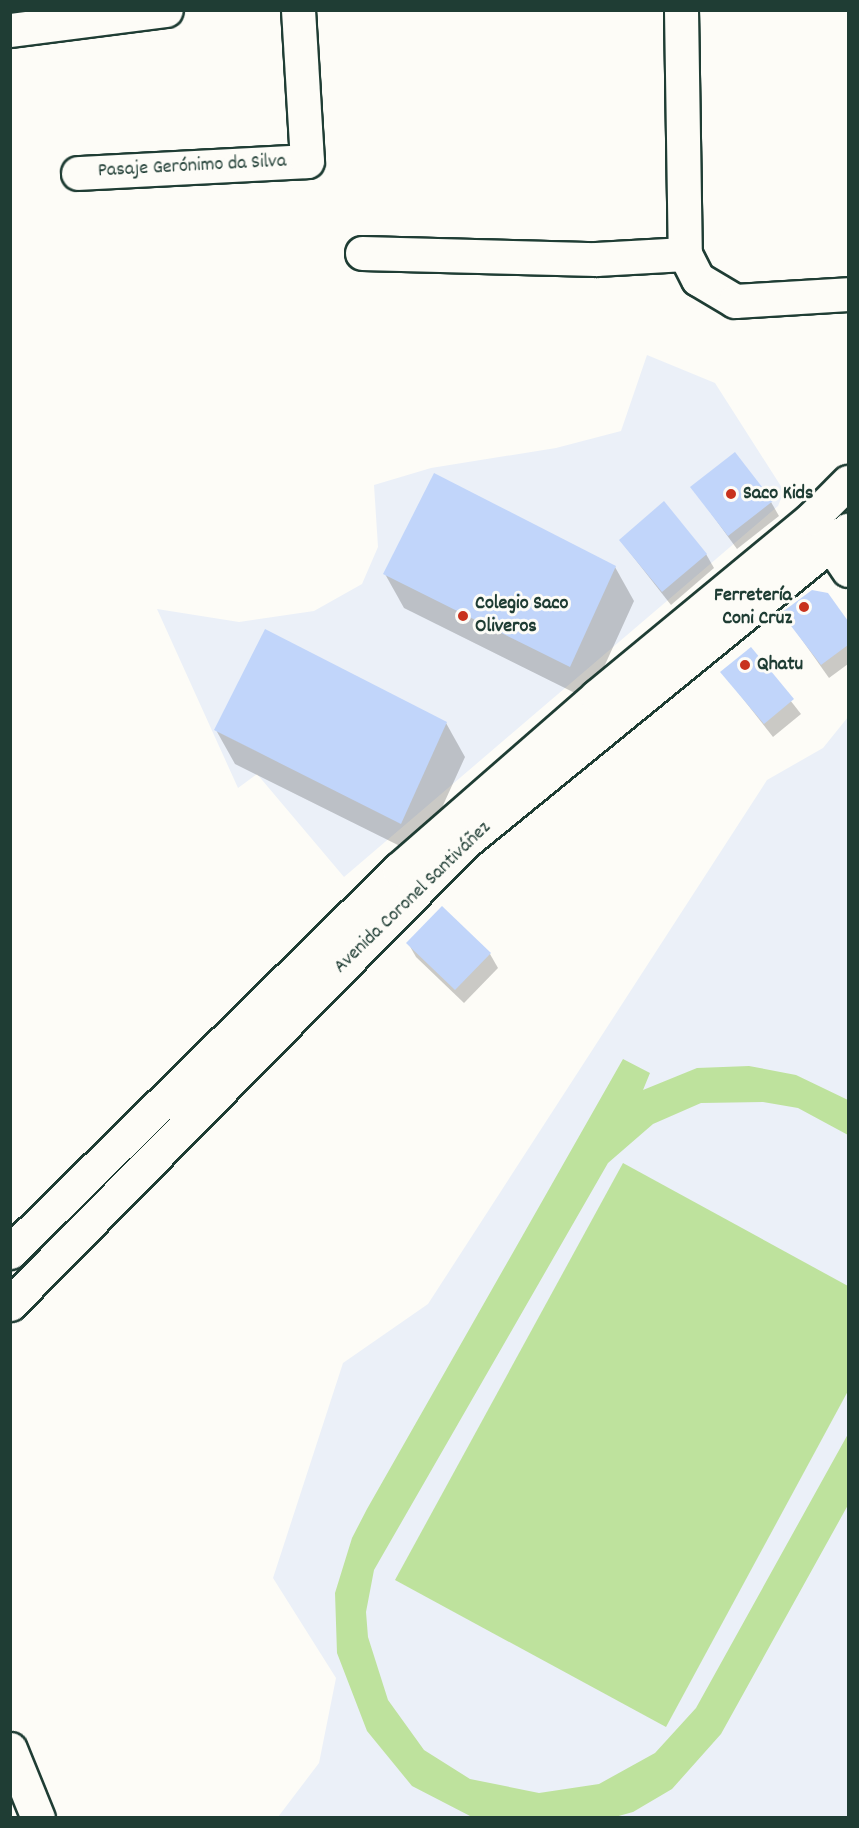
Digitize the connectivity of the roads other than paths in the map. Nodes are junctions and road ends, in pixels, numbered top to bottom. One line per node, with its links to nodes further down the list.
1 (166, 10): 4 (street)
2 (298, 10): 5 (street, Pasaje Gerónimo da Silva)
3 (681, 10): 7 (street)
4 (10, 30)
5 (78, 173)
6 (362, 253): 7 (street)
7 (685, 254): 8 (street)
8 (849, 294)
9 (848, 485): 10 (street, Avenida Coronel Santiváñez)
10 (812, 518): 11 (street); 12 (street, Avenida Coronel Santiváñez)
11 (842, 548): 12 (street, Avenida Coronel Santiváñez)
12 (686, 642): 13 (street, Avenida Coronel Santiváñez); 14 (street, Avenida Coronel Santiváñez)
13 (10, 1252)
14 (10, 1304)
15 (10, 1749): 16 (street)
16 (38, 1818)

